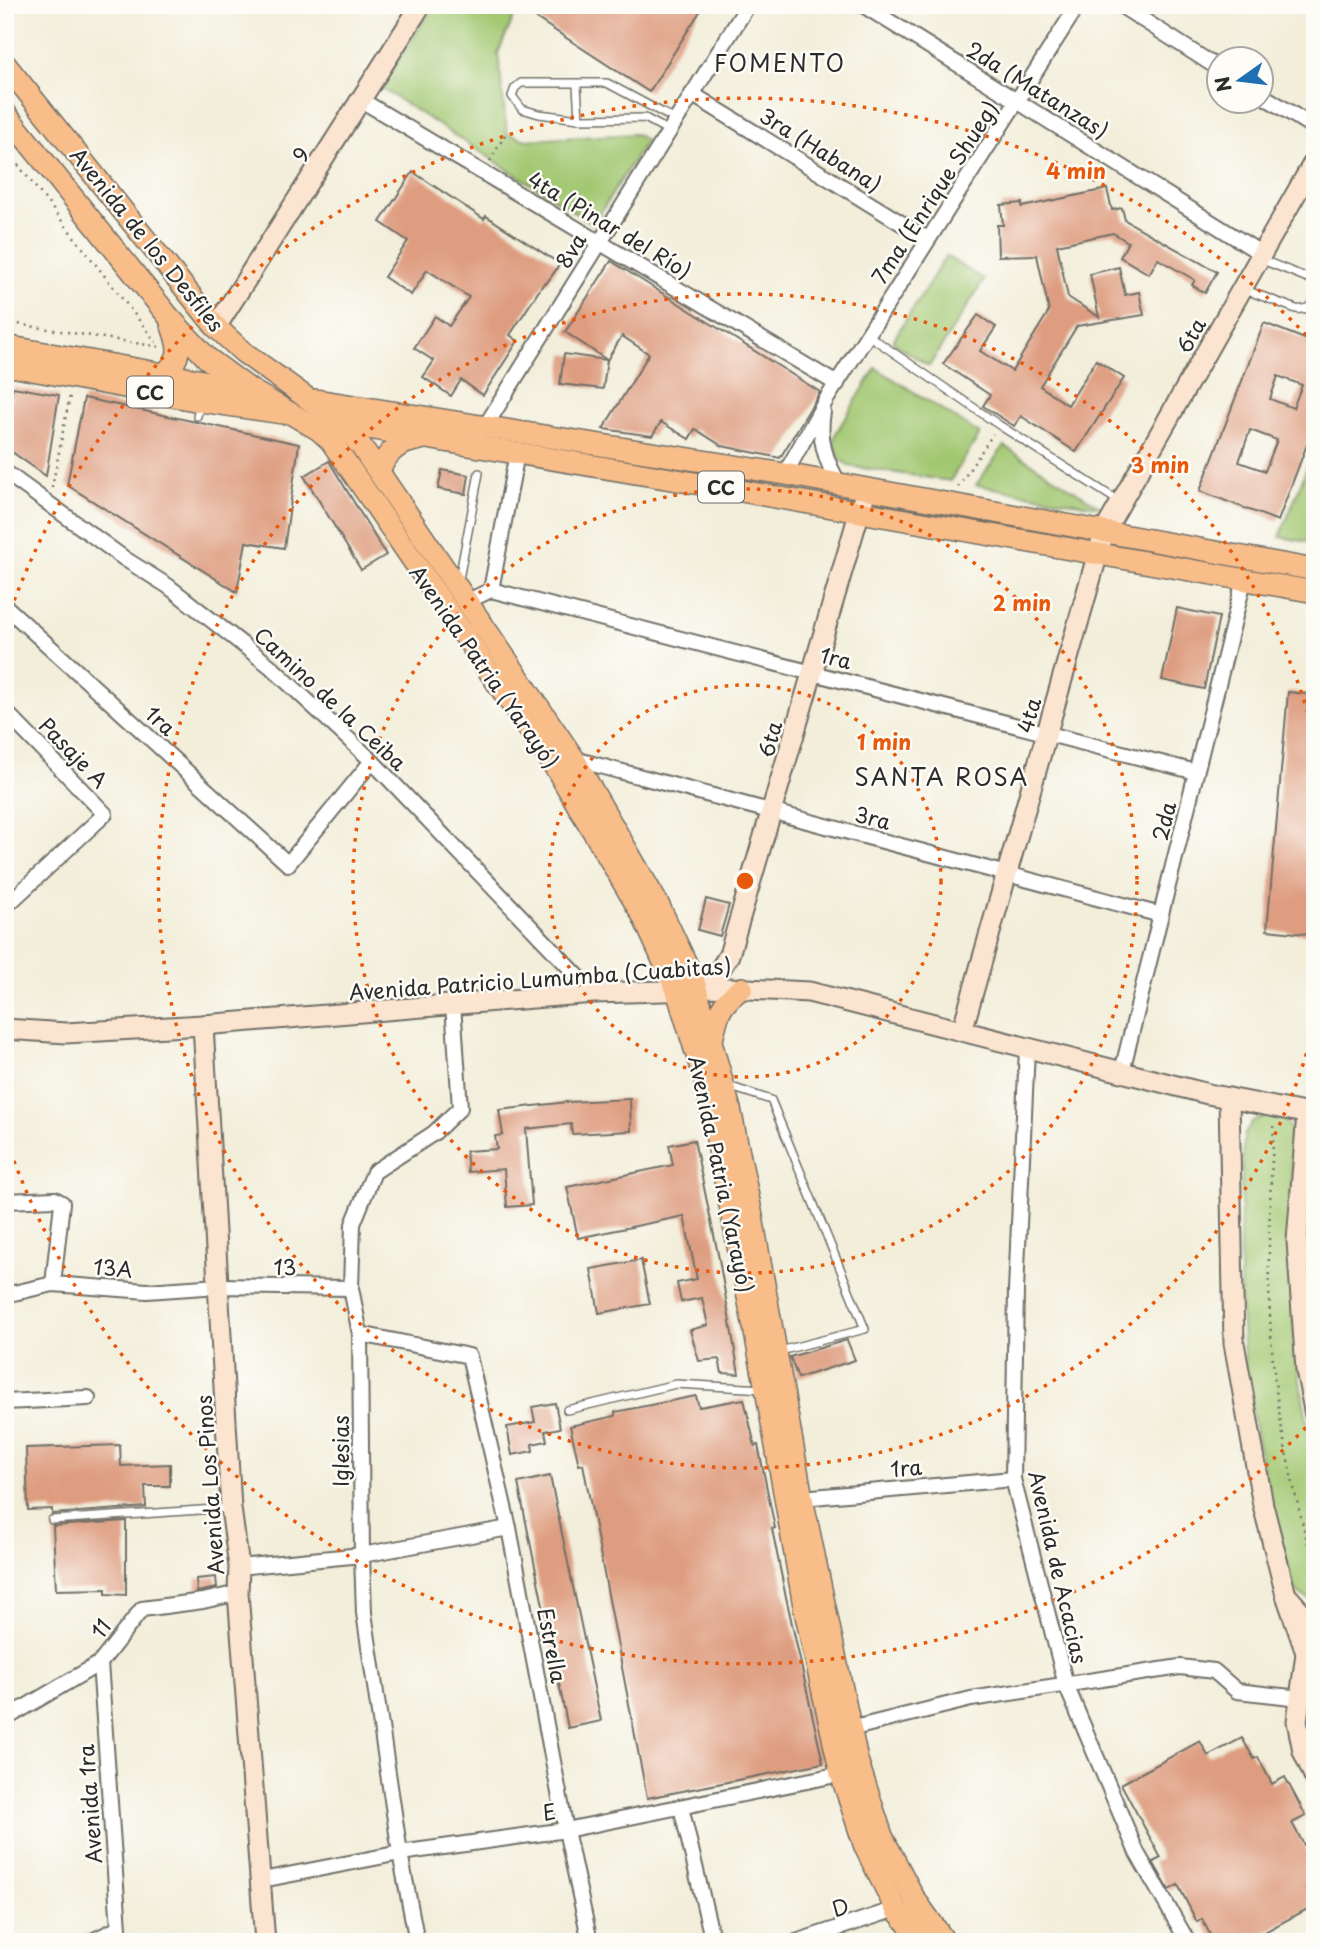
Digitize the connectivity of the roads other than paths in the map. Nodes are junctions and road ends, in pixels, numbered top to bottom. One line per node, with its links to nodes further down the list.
1 (421, 5): 10 (street, 9)
2 (748, 5): 9 (street, 8va)
3 (863, 5): 11 (street, 2da (Matanzas))
4 (1078, 5): 11 (street, 7ma (Enrique Shueg))
5 (1120, 5): 6 (street)
6 (1204, 58)
7 (5, 64): 25 (main road, Avenida de los Desfiles)
8 (577, 85): 14 (lane); 14 (lane); 15 (lane)
9 (692, 94): 15 (street, 8va); 18 (street, 3ra (Habana))
10 (361, 100): 19 (street, 4ta (Pinar del Río)); 25 (street, 9)
11 (1017, 101): 18 (street, 7ma (Enrique Shueg)); 20 (street, 2da (Matanzas))
12 (1274, 102): 16 (street)
13 (5, 113): 24 (main road, Avenida de los Desfiles)
14 (579, 119): 15 (lane)
15 (673, 126): 19 (street, 8va)
16 (1315, 128)
17 (1315, 160): 20 (street, 6ta)
18 (928, 239): 26 (street, 7ma (Enrique Shueg))
19 (600, 242): 30 (street, 4ta (Pinar del Río)); 35 (street, 8va)
20 (1261, 256): 21 (lane); 22 (street, 6ta)
21 (1315, 281)
22 (1242, 289): 23 (lane); 44 (street, 6ta)
23 (1315, 299)
24 (169, 317): 29 (main road); 31 (main road, Avenida de los Desfiles)
25 (216, 327): 33 (main road, Avenida de los Desfiles)
26 (868, 335): 30 (street, 7ma (Enrique Shueg)); 44 (lane)
27 (5, 346): 29 (main road, CC)
28 (5, 365): 33 (main road, CC)
29 (164, 375): 31 (main road, CC)
30 (837, 384): 32 (street, 7ma (Enrique Shueg))
31 (249, 389): 33 (main road, CC)
32 (826, 400): 41 (street, 7ma (Enrique Shueg)); 42 (street, 7ma (Enrique Shueg))
33 (301, 406): 34 (main road); 35 (main road, CC); 65 (main road, Avenida Patria (Yarayó))
34 (343, 424): 36 (main road, CC); 39 (main road, Avenida Patria (Yarayó))
35 (478, 437): 36 (main road, CC); 37 (main road, CC); 41 (main road, CC)
36 (427, 438): 39 (main road)
37 (517, 453): 45 (main road, CC); 50 (street)
38 (5, 472): 58 (street, Camino de la Ceiba)
39 (379, 472): 52 (main road, Avenida Patria (Yarayó))
40 (479, 473): 52 (lane)
41 (785, 474): 42 (main road, CC)
42 (840, 485): 43 (main road, CC)
43 (866, 490): 45 (street, 6ta); 46 (main road, CC)
44 (1121, 502): 46 (street, 6ta)
45 (859, 512): 47 (main road, CC); 54 (street, 6ta)
46 (1104, 532): 47 (street, 4ta); 48 (main road, CC)
47 (1098, 554): 49 (main road, CC); 56 (street, 4ta)
48 (1315, 570)
49 (1244, 580): 51 (main road, CC); 59 (street, 2da)
50 (491, 590): 52 (street); 54 (street, 1ra)
51 (1315, 592)
52 (463, 594): 57 (main road, Avenida Patria (Yarayó))
53 (5, 606): 58 (street, 1ra)
54 (812, 673): 56 (street, 1ra); 60 (street, 6ta)
55 (5, 712): 62 (street, Pasaje A)
56 (1047, 733): 59 (street, 1ra); 61 (street, 4ta)
57 (575, 760): 60 (street, 3ra); 65 (main road, Avenida Patria (Yarayó))
58 (372, 761): 66 (street, Camino de la Ceiba)
59 (1196, 772): 63 (street, 2da)
60 (771, 812): 61 (street, 3ra); 65 (street, 6ta)
61 (1007, 874): 63 (street, 3ra); 70 (street, 4ta)
62 (5, 907)
63 (1161, 915): 73 (street, 2da)
64 (742, 988): 65 (street, Avenida Patricio Lumumba (Cuabitas)); 70 (street, Avenida Patricio Lumumba (Cuabitas)); 71 (main road)
65 (687, 990): 66 (street, Avenida Patricio Lumumba (Cuabitas)); 71 (main road, Avenida Patria (Yarayó)); 74 (main road, Avenida Patria (Yarayó))
66 (594, 993): 67 (street, Avenida Patricio Lumumba (Cuabitas))
67 (453, 1004): 68 (street, Avenida Patricio Lumumba (Cuabitas)); 80 (street, Iglesias)
68 (203, 1026): 69 (street, Avenida Patricio Lumumba (Cuabitas)); 79 (street, Avenida Los Pinos)
69 (5, 1029)
70 (962, 1031): 72 (street, Avenida Patricio Lumumba (Cuabitas))
71 (712, 1042): 74 (main road, Avenida Patria (Yarayó))
72 (1027, 1049): 73 (street, Avenida Patricio Lumumba (Cuabitas)); 89 (street, Avenida de Acacias)
73 (1122, 1071): 75 (street, Avenida Patricio Lumumba (Cuabitas))
74 (716, 1087): 83 (main road, Avenida Patria (Yarayó)); 83 (lane); 84 (main road, Avenida Patria (Yarayó))
75 (1229, 1098): 76 (street, Avenida Patricio Lumumba (Cuabitas)); 97 (street)
76 (1311, 1114): 88 (street)
77 (5, 1200): 78 (street)
78 (53, 1284): 79 (street, 13A); 81 (street, 13A)
79 (219, 1286): 80 (street, 13); 91 (street, Avenida Los Pinos)
80 (351, 1287): 82 (street, Iglesias)
81 (5, 1295)
82 (360, 1334): 93 (street, Estrella); 94 (street, Iglesias)
83 (775, 1352): 84 (main road, Avenida Patria (Yarayó))
84 (774, 1390): 87 (lane); 90 (main road, Avenida Patria (Yarayó)); 98 (main road, Avenida Patria (Yarayó))
85 (88, 1398): 86 (street)
86 (5, 1402)
87 (567, 1410)
88 (1315, 1415)
89 (1013, 1479): 90 (street, 1ra); 102 (street, Avenida de Acacias)
90 (803, 1498): 98 (main road, Avenida Patria (Yarayó))
91 (231, 1508): 92 (lane); 95 (street, Avenida Los Pinos)
92 (52, 1520)
93 (509, 1528): 94 (street); 109 (street, Estrella)
94 (362, 1555): 95 (street); 110 (street, Iglesias)
95 (239, 1567): 96 (street, Avenida Los Pinos)
96 (239, 1593): 101 (street, 11); 111 (street, Avenida Los Pinos)
97 (1286, 1595): 99 (street); 100 (street)
98 (814, 1604): 105 (main road, Avenida Patria (Yarayó)); 106 (main road, Avenida Patria (Yarayó))
99 (1315, 1616)
100 (1310, 1650): 103 (street)
101 (100, 1663): 104 (street, 11); 113 (street, Avenida 1ra)
102 (1066, 1685): 103 (street); 105 (street); 122 (street, Avenida de Acacias)
103 (1300, 1698): 107 (street)
104 (5, 1719)
105 (850, 1729): 121 (main road, Avenida Patria (Yarayó))
106 (841, 1774): 108 (street, E); 112 (main road, Avenida Patria (Yarayó))
107 (1315, 1778)
108 (681, 1807): 109 (street, E); 118 (street)
109 (566, 1830): 110 (street, E); 117 (street, Estrella)
110 (400, 1853): 111 (street, E); 116 (street, Iglesias)
111 (262, 1880): 115 (street, Avenida Los Pinos)
112 (897, 1909): 119 (street, D); 120 (main road, Avenida Patria (Yarayó))
113 (120, 1935): 114 (street)
114 (90, 1942)
115 (265, 1942)
116 (416, 1942)
117 (590, 1942)
118 (713, 1942)
119 (796, 1942)
120 (922, 1942)
121 (945, 1942)
122 (1188, 1942)

